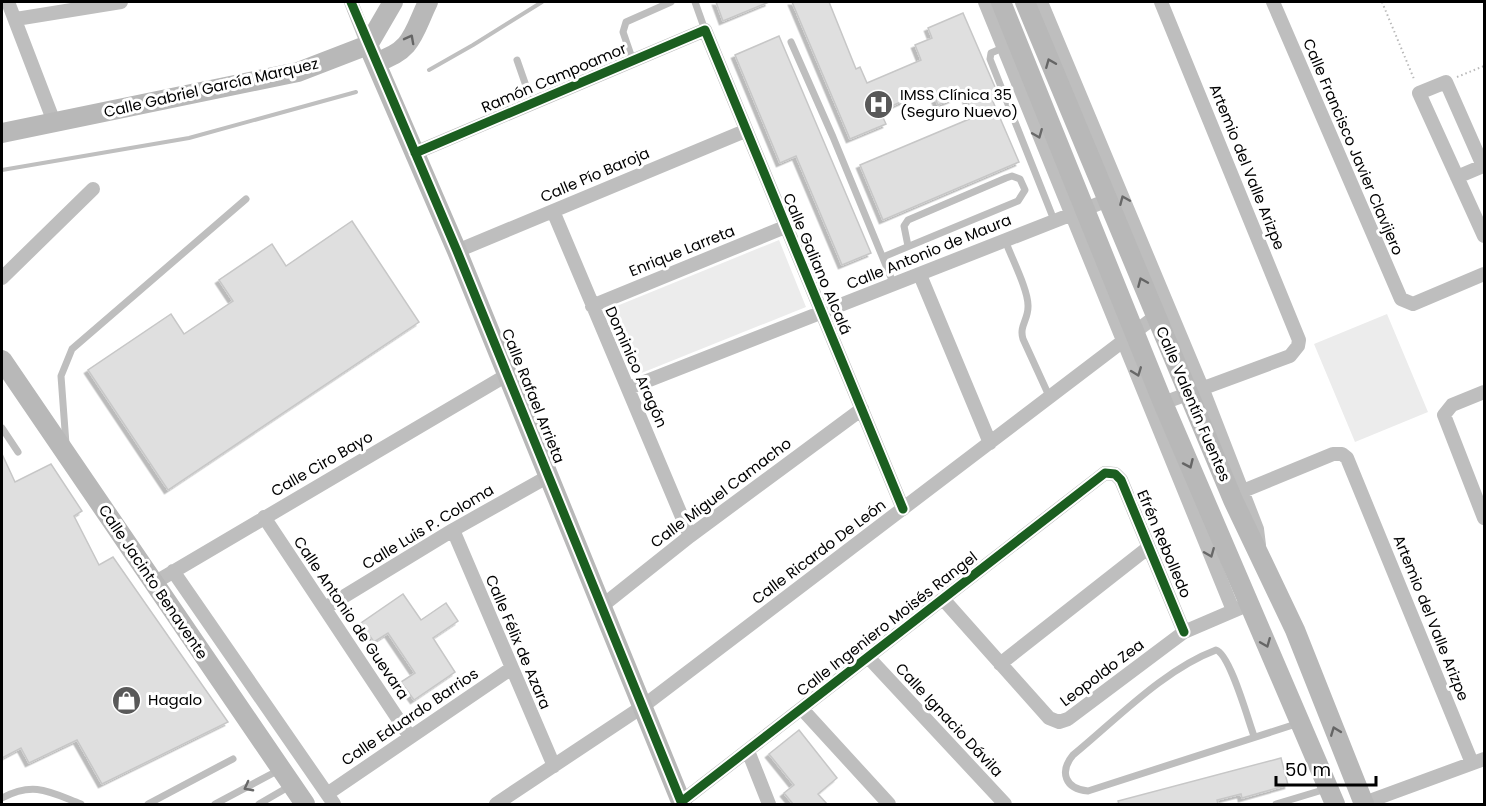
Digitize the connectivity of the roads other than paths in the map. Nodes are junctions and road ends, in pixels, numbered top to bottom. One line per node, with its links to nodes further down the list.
1 (8, 2): 14 (street)
2 (121, 2): 14 (street)
3 (351, 2): 19 (street, Calle Rafael Arrieta)
4 (393, 2): 19 (street)
5 (428, 2): 19 (street, Calle Gabriel García Marquez, one-way to 5)
6 (670, 2): 21 (lane)
7 (695, 2): 15 (lane)
8 (985, 2): 18 (street)
9 (1001, 2): 18 (street, Calle Valentín Fuentes)
10 (1025, 2): 16 (street, Calle Valentín Fuentes)
11 (1041, 2): 22 (street)
12 (1161, 2): 53 (street, Artemio del Valle Arizpe)
13 (1273, 2): 42 (street, Calle Francisco Javier Clavijero)
14 (16, 19): 25 (street)
15 (705, 30): 21 (street, Ramón Campoamor); 26 (street, Calle Galiano Alcalá)
16 (1038, 34): 18 (lane); 24 (street, Calle Valentín Fuentes, one-way to 16)
17 (790, 42): 41 (lane)
18 (1010, 45): 34 (street, Calle Valentín Fuentes, one-way to 34); 35 (lane)
19 (372, 53): 25 (street, Calle Gabriel García Marquez); 28 (street, Calle Rafael Arrieta)
20 (517, 60): 23 (lane)
21 (633, 61): 23 (street, Ramón Campoamor)
22 (1072, 77): 24 (street); 53 (street, one-way to 22)
23 (532, 103): 28 (street, Ramón Campoamor)
24 (1069, 108): 32 (street, Calle Valentín Fuentes)
25 (54, 122): 27 (street, Calle Gabriel García Marquez)
26 (745, 131): 33 (street, Calle Pío Baroja); 36 (street, Calle Galiano Alcalá)
27 (2, 133)
28 (415, 153): 40 (street, Calle Rafael Arrieta)
29 (1457, 177): 29 (street); 37 (street)
30 (93, 189): 44 (street)
31 (246, 199): 61 (lane)
32 (1108, 200): 34 (street, Calle Antonio de Maura); 48 (street, Calle Valentín Fuentes, one-way to 32)
33 (553, 211): 40 (street, Calle Pío Baroja); 46 (street, Dominico Aragón)
34 (1076, 211): 35 (street, Calle Antonio de Maura); 49 (street, Calle Valentín Fuentes)
35 (1054, 220): 38 (street, Calle Antonio de Maura)
36 (785, 227): 46 (street, Enrique Larreta); 47 (street, Calle Galiano Alcalá)
37 (1485, 236)
38 (1005, 240): 43 (street, Calle Antonio de Maura); 55 (lane)
39 (908, 246): 39 (lane); 41 (lane)
40 (457, 251): 51 (street, Calle Rafael Arrieta)
41 (883, 257): 45 (lane)
42 (1485, 274)
43 (920, 275): 45 (street, Calle Antonio de Maura); 59 (street)
44 (2, 278)
45 (894, 285): 47 (street, Calle Antonio de Maura)
46 (592, 306): 52 (street, Dominico Aragón)
47 (822, 313): 52 (street, Calle Antonio de Maura); 57 (street, Calle Galiano Alcalá)
48 (1156, 316): 49 (street, Calle Ricardo De León); 53 (street, Calle Valentín Fuentes)
49 (1130, 336): 55 (street, Calle Ricardo De León); 56 (street, Calle Valentín Fuentes, one-way to 56)
50 (6, 370): 61 (street, Calle Jacinto Benavente)
51 (507, 375): 63 (street, Calle Rafael Arrieta); 66 (street, Calle Ciro Bayo)
52 (629, 388): 69 (street, Dominico Aragón)
53 (1196, 392): 56 (street); 64 (street); 71 (street, Calle Valentín Fuentes)
54 (1485, 392): 67 (street)
55 (1050, 398): 59 (street, Calle Ricardo De León)
56 (1157, 405): 77 (street, Calle Valentín Fuentes, one-way to 77)
57 (862, 409): 65 (street, Calle Galiano Alcalá); 69 (street, Calle Miguel Camacho)
58 (2, 428): 60 (lane)
59 (990, 443): 65 (street, Calle Ricardo De León)
60 (18, 452)
61 (67, 456): 73 (street, Calle Jacinto Benavente)
62 (1112, 472): 70 (street, Efrén Rebolledo); 74 (street, Calle Ingeniero Moisés Rangel)
63 (549, 476): 68 (street, Calle Luis P. Coloma); 75 (street, Calle Rafael Arrieta)
64 (1243, 491): 71 (street); 91 (street, Artemio del Valle Arizpe)
65 (903, 509): 84 (street, Calle Ricardo De León)
66 (264, 517): 72 (street, Calle Ciro Bayo); 76 (street, Calle Antonio de Guevara)
67 (1485, 518)
68 (453, 530): 76 (street, Calle Luis P. Coloma); 81 (street, Calle Félix de Azara)
69 (690, 536): 75 (street, Calle Miguel Camacho)
70 (1149, 547): 78 (street, Efrén Rebolledo); 80 (street)
71 (1259, 555): 82 (street, Calle Valentín Fuentes)
72 (173, 571): 73 (street, Calle Ciro Bayo); 96 (street)
73 (153, 583): 93 (street, Calle Jacinto Benavente)
74 (943, 599): 79 (street, Calle Ingeniero Moisés Rangel); 80 (street, Leopoldo Zea)
75 (602, 606): 84 (street, Calle Rafael Arrieta)
76 (325, 608): 88 (street, Calle Antonio de Guevara)
77 (1242, 608): 78 (street, Leopoldo Zea); 83 (street, Calle Valentín Fuentes, one-way to 83)
78 (1184, 632): 80 (street, Leopoldo Zea)
79 (868, 657): 85 (street, Calle Ingeniero Moisés Rangel); 106 (street, Calle Ignacio Dávila)
80 (1000, 664)
81 (512, 668): 88 (street, Calle Eduardo Barrios); 92 (street, Calle Félix de Azara)
82 (1317, 684): 83 (street); 108 (street, Calle Valentín Fuentes, one-way to 82)
83 (1288, 697): 86 (street, Calle Valentín Fuentes)
84 (642, 707): 92 (street, Calle Ricardo De León); 97 (street, Calle Rafael Arrieta)
85 (802, 709): 89 (street, Calle Ingeniero Moisés Rangel); 105 (street)
86 (1299, 723): 87 (lane); 94 (street, Calle Valentín Fuentes)
87 (1254, 736): 87 (lane)
88 (410, 737): 96 (street, Calle Eduardo Barrios)
89 (748, 752): 97 (street, Calle Ingeniero Moisés Rangel); 104 (street)
90 (233, 759): 99 (lane)
91 (1478, 761): 108 (street)
92 (554, 766): 103 (street, Calle Ricardo De León)
93 (287, 777): 100 (lane, one-way to 100); 101 (lane); 102 (street, Calle Jacinto Benavente)
94 (1332, 797): 107 (lane)
95 (2, 798): 98 (lane)
96 (330, 799)
97 (681, 803)
98 (81, 804)
99 (148, 804)
100 (214, 804)
101 (259, 804)
102 (305, 804)
103 (496, 804)
104 (769, 804)
105 (889, 804)
106 (1005, 804)
107 (1276, 804)
108 (1364, 804)

